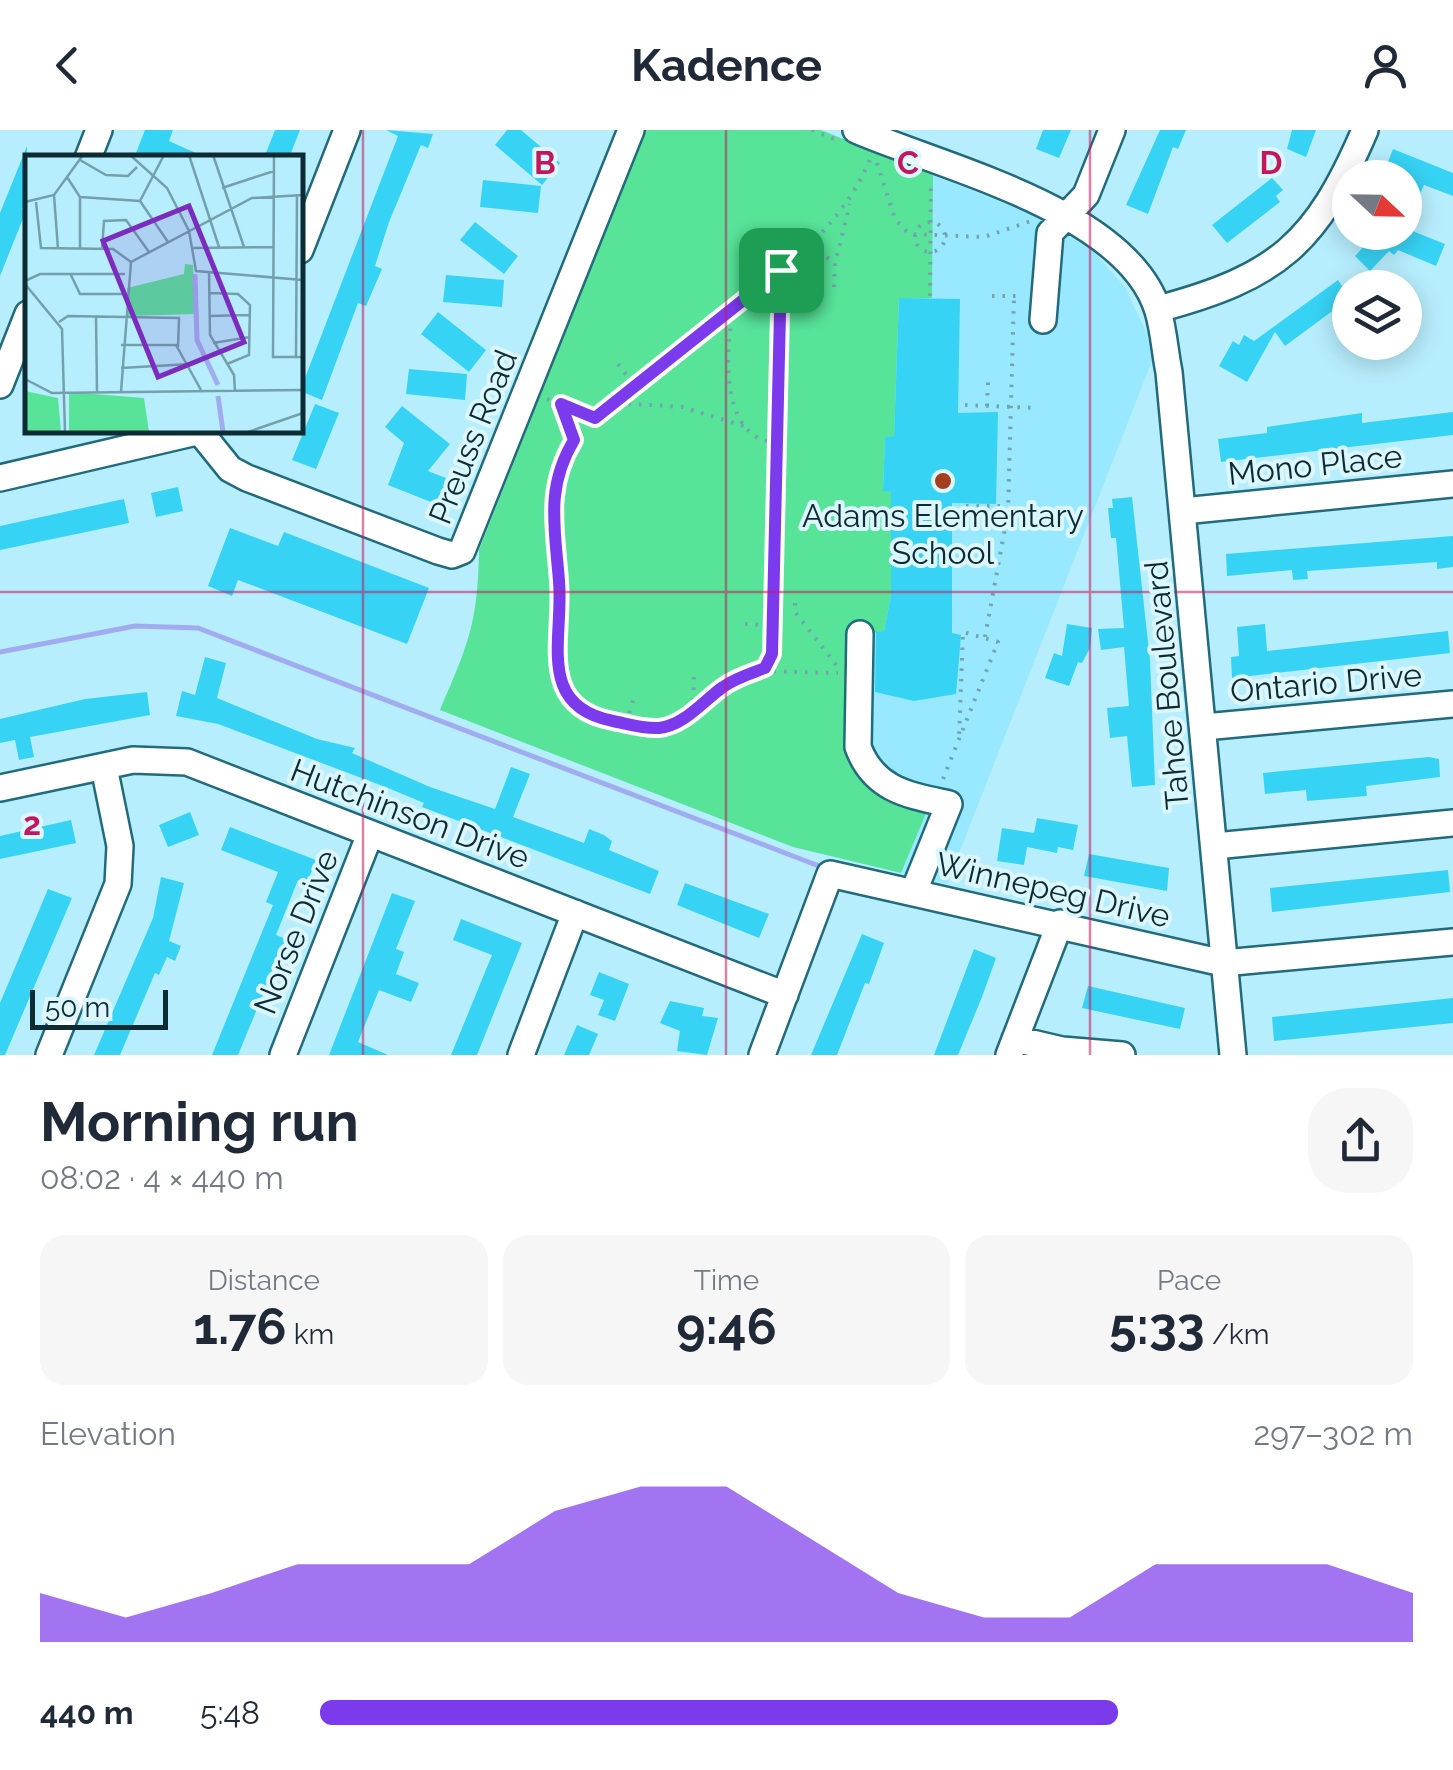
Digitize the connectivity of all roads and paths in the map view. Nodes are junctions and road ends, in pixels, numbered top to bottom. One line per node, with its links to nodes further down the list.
1 (99, 130): 9 (street)
2 (347, 130): 20 (street)
3 (631, 130): 46 (street, Preuss Road)
4 (812, 130): 7 (path)
5 (1112, 130): 13 (street)
6 (1365, 130): 31 (street)
7 (849, 136): 8 (street)
8 (882, 147): 11 (path); 13 (street); 16 (path)
9 (89, 155)
10 (932, 177): 15 (path)
11 (850, 202): 21 (path); 23 (path)
12 (1022, 214): 14 (path)
13 (1068, 214): 30 (street); 31 (street)
14 (1031, 221): 17 (path); 19 (path)
15 (930, 222): 16 (path); 18 (path); 19 (path)
16 (915, 235): 18 (path); 22 (path)
17 (1034, 235)
18 (930, 237): 19 (path); 22 (path)
19 (946, 238): 22 (path)
20 (302, 245)
21 (809, 246): 23 (path); 24 (path)
22 (930, 252): 26 (path)
23 (835, 263): 25 (path)
24 (781, 270): 29 (path); 48 (path)
25 (834, 288)
26 (930, 296)
27 (992, 296): 28 (path)
28 (1014, 296): 30 (path); 42 (path)
29 (734, 307): 36 (path); 45 (path)
30 (1038, 308)
31 (1158, 310): 53 (street, Tahoe Boulevard)
32 (25, 322): 35 (street)
33 (618, 364): 36 (path)
34 (988, 382): 41 (path)
35 (0, 385)
36 (634, 386): 39 (path)
37 (538, 396): 38 (path)
38 (561, 404): 44 (path); 47 (path)
39 (613, 404): 44 (path); 45 (path)
40 (966, 405): 41 (path)
41 (987, 406): 42 (path)
42 (1011, 408): 43 (path); 52 (path)
43 (1037, 408)
44 (595, 418): 47 (path)
45 (744, 426): 48 (path)
46 (203, 432): 49 (street)
47 (574, 440): 64 (path)
48 (777, 442): 56 (path)
49 (0, 478)
50 (1453, 484): 53 (street, Mono Place)
51 (966, 506): 52 (path)
52 (1008, 506): 58 (path)
53 (1182, 511): 65 (street, Tahoe Boulevard)
54 (795, 603): 60 (path)
55 (745, 624): 56 (path)
56 (773, 625): 60 (path)
57 (860, 634): 69 (street)
58 (985, 637): 66 (path); 66 (path)
59 (694, 670): 63 (path)
60 (758, 670): 63 (path)
61 (635, 694): 64 (path)
62 (1453, 704): 65 (street, Ontario Drive)
63 (693, 711): 64 (path)
64 (626, 724)
65 (1204, 726): 72 (street, Tahoe Boulevard)
66 (959, 738): 69 (path)
67 (104, 766): 68 (street, Hutchinson Drive); 71 (street, Hutchinson Drive); 80 (street)
68 (0, 788)
69 (942, 802): 73 (street)
70 (1453, 824): 72 (street)
71 (370, 834): 74 (street, Hutchinson Drive); 81 (street, Norse Drive)
72 (1215, 846): 77 (street, Tahoe Boulevard)
73 (914, 891): 75 (street, Winnepeg Drive); 78 (street, Winnepeg Drive)
74 (575, 913): 78 (street, Hutchinson Drive); 82 (street)
75 (1060, 923): 77 (street, Winnepeg Drive); 79 (street)
76 (1453, 942): 77 (street, Winnepeg Drive)
77 (1223, 963): 85 (street, Tahoe Boulevard)
78 (786, 995): 83 (street, Winnepeg Drive)
79 (1012, 1047): 84 (street)
80 (49, 1055)
81 (282, 1055)
82 (520, 1055)
83 (762, 1055)
84 (1122, 1055)
85 (1232, 1055)

